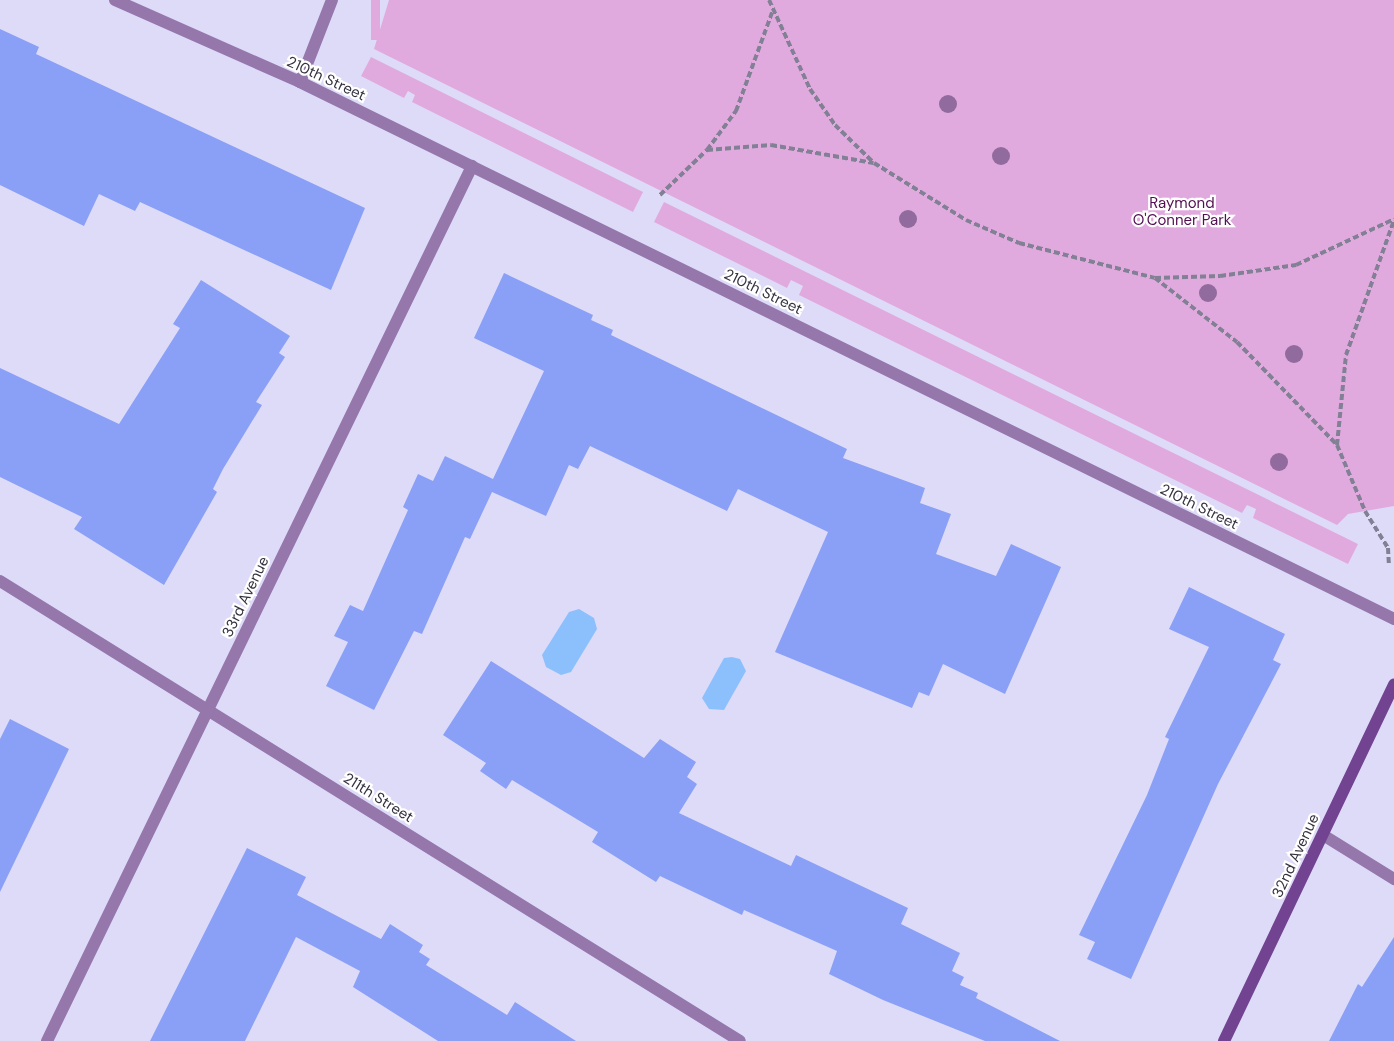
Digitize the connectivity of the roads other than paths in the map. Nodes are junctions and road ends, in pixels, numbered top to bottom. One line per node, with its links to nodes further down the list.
1 (114, 0): 3 (street, 210th Street)
2 (332, 0): 3 (street)
3 (300, 82): 4 (street, 210th Street)
4 (472, 166): 6 (street, 210th Street); 8 (street, 33rd Avenue)
5 (0, 581): 8 (street, 211th Street)
6 (1394, 619)
7 (1394, 684): 9 (street, 32nd Avenue)
8 (208, 710): 11 (street, 33rd Avenue); 12 (street, 211th Street)
9 (1323, 835): 10 (street); 13 (street, 32nd Avenue)
10 (1394, 879)
11 (47, 1041)
12 (740, 1041)
13 (1224, 1041)

